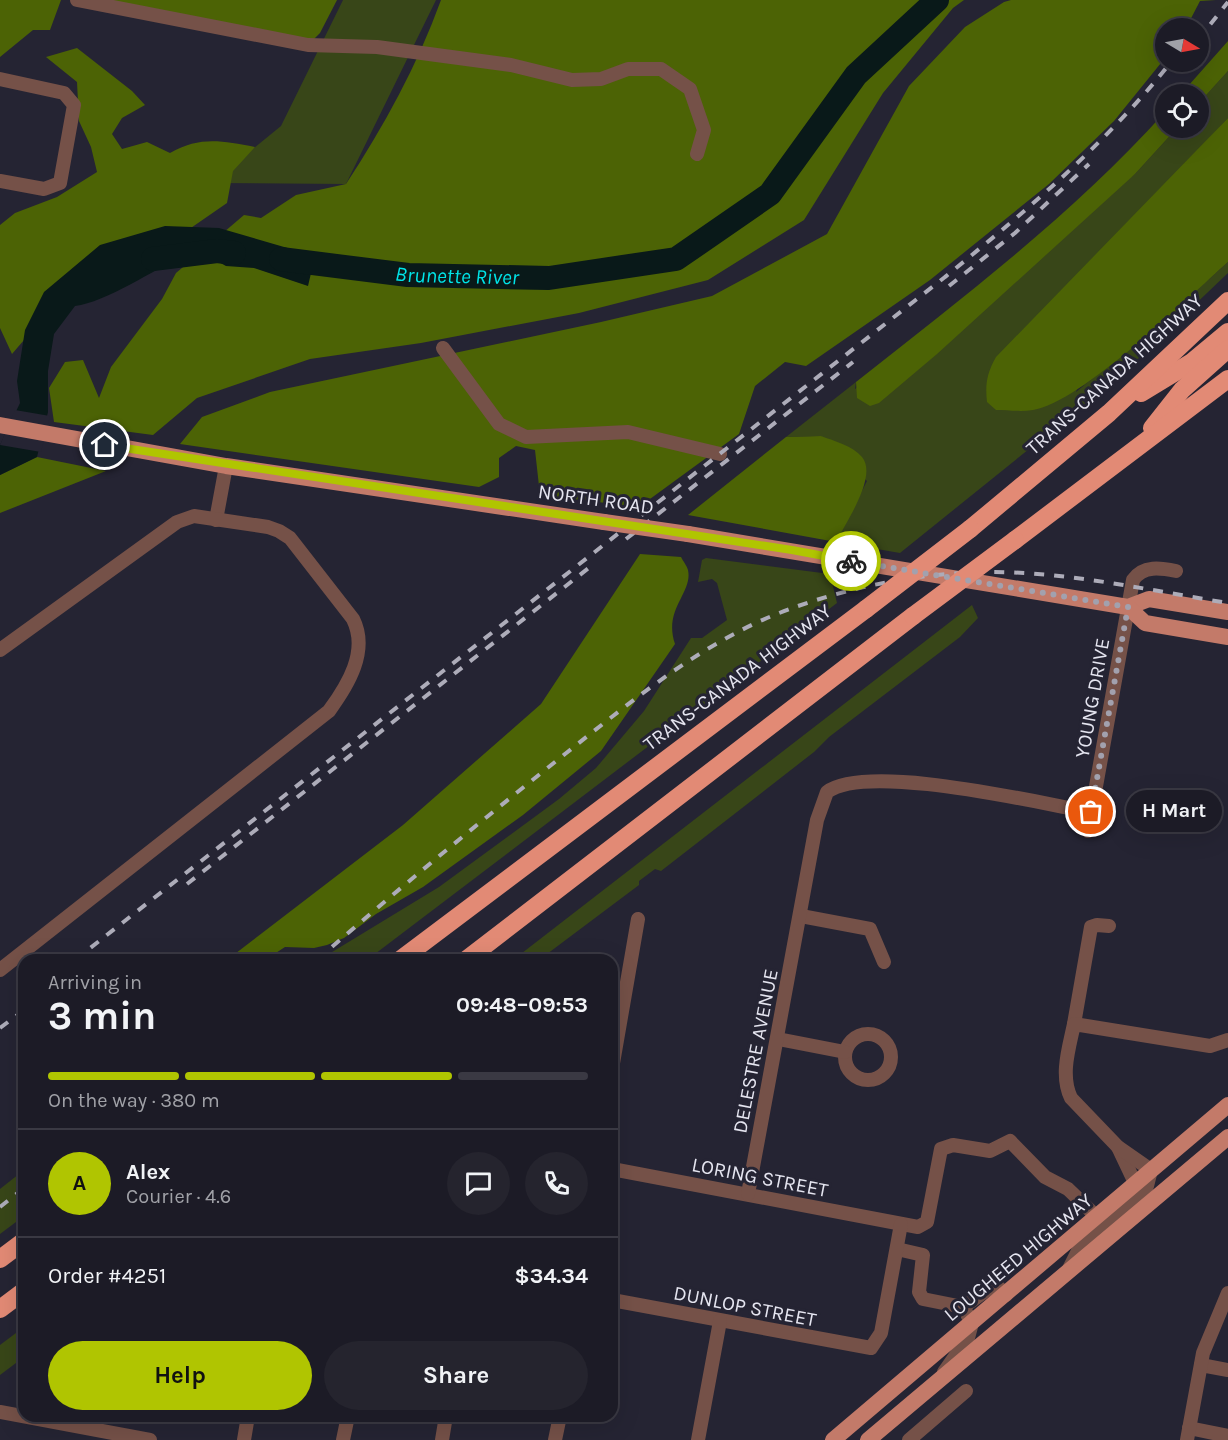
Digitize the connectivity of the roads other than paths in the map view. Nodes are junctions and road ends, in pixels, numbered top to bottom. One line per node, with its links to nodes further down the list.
1 (78, 0): 3 (street)
2 (0, 79): 4 (street)
3 (696, 154)
4 (0, 181)
5 (1228, 301): 10 (highway, TRANS-CANADA HIGHWAY)
6 (1228, 332): 10 (highway)
7 (444, 348): 13 (street)
8 (1228, 349): 12 (highway)
9 (1228, 379): 12 (highway)
10 (1108, 413): 27 (highway, TRANS-CANADA HIGHWAY, bridge)
11 (4, 426): 14 (main road, NORTH ROAD)
12 (1131, 452): 28 (highway, bridge)
13 (720, 454)
14 (226, 466): 15 (street); 17 (main road, NORTH ROAD, bridge)
15 (216, 520): 20 (street); 26 (street)
16 (1176, 571): 17 (street, YOUNG DRIVE)
17 (1128, 607): 18 (main road, NORTH ROAD); 19 (main road, NORTH ROAD); 21 (street, YOUNG DRIVE)
18 (1228, 612)
19 (1228, 637)
20 (0, 650)
21 (1091, 812): 22 (street, YOUNG DRIVE); 23 (street, DELESTRE AVENUE)
22 (1088, 831)
23 (801, 916): 30 (street); 34 (street, DELESTRE AVENUE)
24 (638, 919): 33 (street)
25 (1109, 926): 32 (street)
26 (20, 954)
27 (408, 954)
28 (474, 954)
29 (18, 956): 31 (street)
30 (884, 962)
31 (0, 970)
32 (1074, 1024): 35 (street); 39 (street)
33 (618, 1034)
34 (778, 1039): 36 (street); 43 (street, DELESTRE AVENUE)
35 (1228, 1040)
36 (845, 1052)
37 (1228, 1105): 41 (main road, LOUGHEED HIGHWAY)
38 (1228, 1137): 49 (main road)
39 (1118, 1147): 41 (street); 42 (street)
40 (618, 1170): 43 (street, LORING STREET)
41 (1151, 1170): 42 (main road, LOUGHEED HIGHWAY); 44 (street)
42 (1136, 1185): 44 (main road, LOUGHEED HIGHWAY)
43 (748, 1194): 45 (street, LORING STREET)
44 (1101, 1221): 45 (street); 49 (street); 51 (main road, LOUGHEED HIGHWAY)
45 (901, 1224): 47 (street)
46 (18, 1246): 48 (highway)
47 (897, 1248): 54 (street); 56 (street, DUNLOP STREET)
48 (0, 1259)
49 (1069, 1269): 60 (main road)
50 (1228, 1293): 58 (street)
51 (1006, 1295): 54 (street); 57 (main road, LOUGHEED HIGHWAY)
52 (18, 1296): 55 (highway)
53 (618, 1301): 56 (street, DUNLOP STREET)
54 (963, 1307): 57 (street)
55 (0, 1309)
56 (720, 1321): 76 (street)
57 (972, 1323): 60 (street); 77 (main road, LOUGHEED HIGHWAY)
58 (1201, 1365): 59 (street); 69 (street)
59 (1228, 1370)
60 (941, 1377): 78 (main road)
61 (966, 1391): 79 (street)
62 (0, 1412): 63 (street)
63 (18, 1415)
64 (54, 1422): 71 (street)
65 (247, 1422): 72 (street)
66 (347, 1422): 73 (street)
67 (445, 1422): 74 (street)
68 (559, 1422): 75 (street)
69 (1188, 1434): 70 (street)
70 (1228, 1436)
71 (150, 1440)
72 (244, 1440)
73 (343, 1440)
74 (441, 1440)
75 (555, 1440)
76 (698, 1440)
77 (833, 1440)
78 (868, 1440)
79 (909, 1440)

